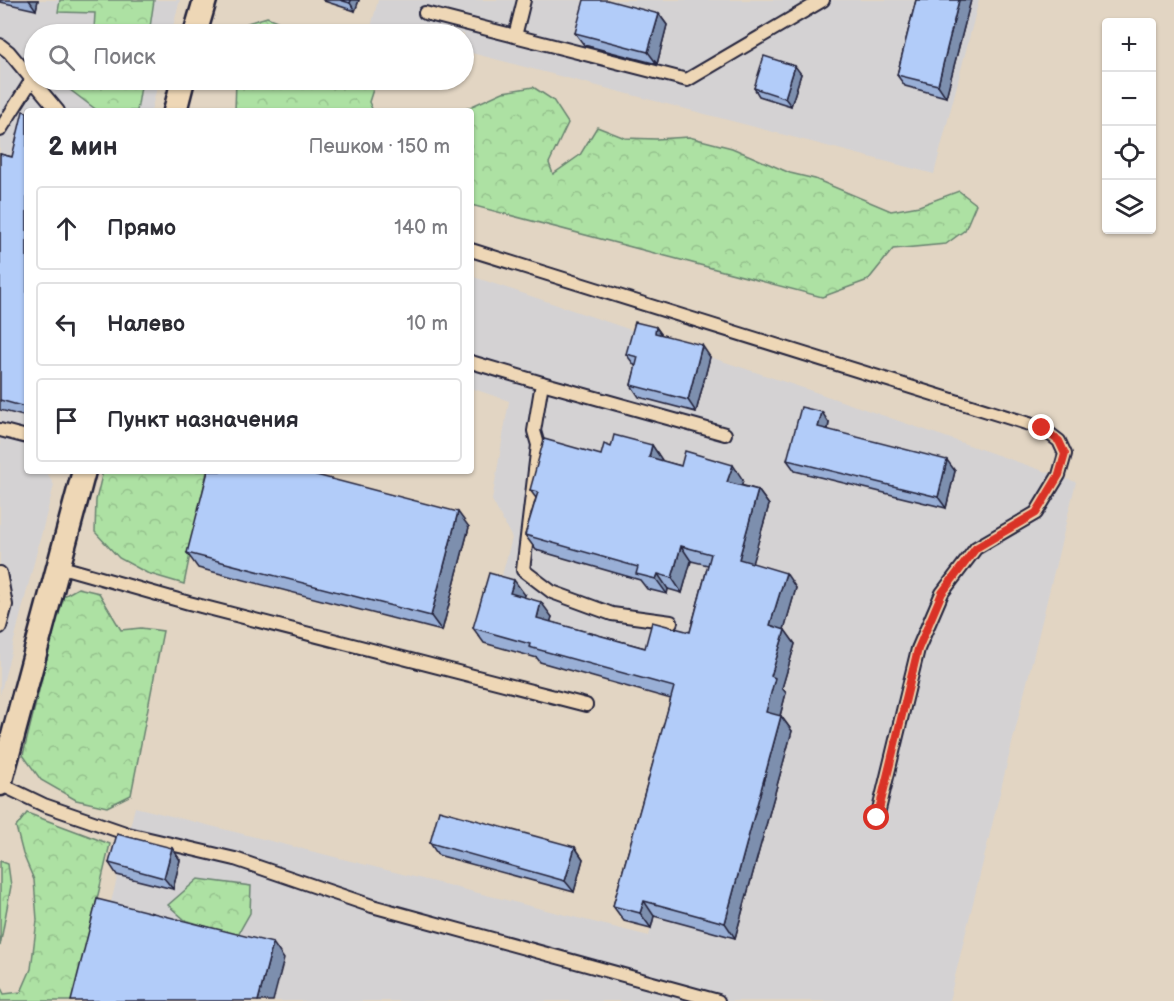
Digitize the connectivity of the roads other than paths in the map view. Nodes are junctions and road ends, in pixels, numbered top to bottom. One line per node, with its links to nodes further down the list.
1 (205, 0): 5 (street)
2 (524, 0): 8 (lane)
3 (824, 0): 8 (lane)
4 (425, 13): 6 (lane)
5 (198, 24)
6 (468, 24)
7 (474, 26): 8 (lane)
8 (514, 36)
9 (0, 45): 10 (lane)
10 (24, 71)
11 (25, 90): 16 (lane)
12 (39, 90): 14 (lane)
13 (180, 90): 15 (street)
14 (55, 108)
15 (176, 108)
16 (0, 130)
17 (474, 251): 30 (lane)
18 (474, 363): 19 (lane)
19 (542, 382): 21 (lane); 26 (lane)
20 (0, 430): 22 (lane)
21 (725, 434)
22 (24, 436)
23 (83, 474): 24 (street)
24 (58, 566): 28 (lane); 29 (street)
25 (0, 573): 27 (lane)
26 (671, 622)
27 (0, 627)
28 (586, 705)
29 (0, 784): 31 (lane)
30 (877, 818)
31 (718, 1001)

